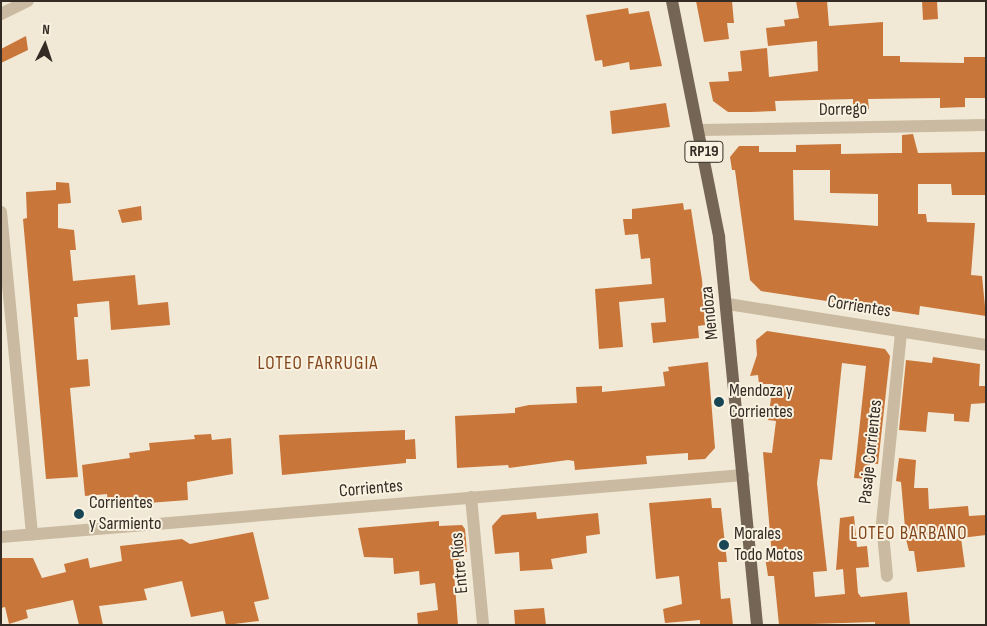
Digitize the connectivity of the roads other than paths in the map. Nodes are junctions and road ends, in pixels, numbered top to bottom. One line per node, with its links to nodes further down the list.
1 (28, 1): 3 (street)
2 (672, 1): 5 (main road, Mendoza / RP19)
3 (1, 14)
4 (986, 125): 5 (street, Dorrego)
5 (700, 130): 7 (main road, Mendoza / RP19)
6 (1, 212): 12 (street)
7 (728, 304): 8 (street, Corrientes); 10 (main road, Mendoza / RP19)
8 (901, 332): 9 (street, Corrientes); 14 (street, Pasaje Corrientes)
9 (986, 345)
10 (743, 475): 11 (street, Corrientes); 16 (main road, Mendoza / RP19)
11 (471, 498): 12 (street, Corrientes); 15 (street, Entre Ríos)
12 (32, 535): 13 (street, Corrientes)
13 (1, 537)
14 (887, 576)
15 (483, 625)
16 (757, 625)

